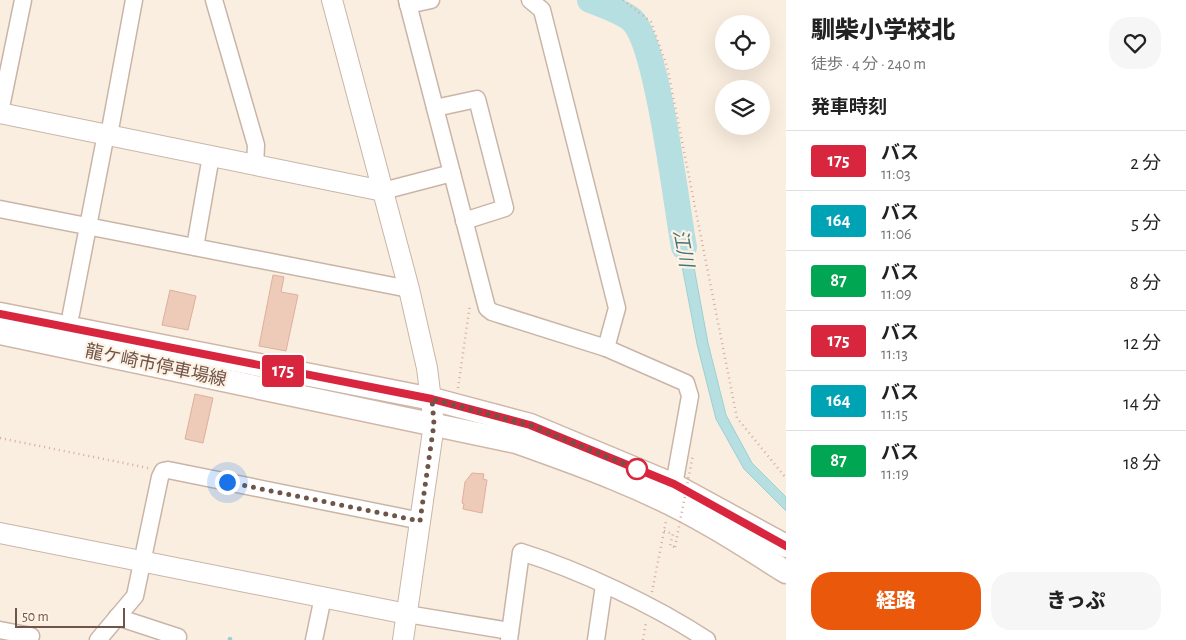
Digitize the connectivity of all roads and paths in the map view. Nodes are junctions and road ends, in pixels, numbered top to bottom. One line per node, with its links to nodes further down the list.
1 (23, 0): 10 (street)
2 (134, 0): 11 (street)
3 (214, 0): 13 (street)
4 (332, 0): 15 (street)
5 (431, 0): 8 (street)
6 (530, 0): 24 (street)
7 (623, 0): 30 (path)
8 (407, 3): 9 (street)
9 (435, 108): 14 (street); 17 (street)
10 (0, 113): 11 (street)
11 (107, 140): 12 (street); 18 (street)
12 (211, 156): 13 (street); 19 (street)
13 (255, 166): 15 (street)
14 (452, 174): 15 (street); 17 (street)
15 (383, 191): 20 (street)
16 (0, 209): 18 (street)
17 (464, 220): 24 (street)
18 (88, 226): 19 (street); 22 (street)
19 (195, 247): 20 (street)
20 (409, 289): 25 (street)
21 (0, 314): 25 (main road, 龍ケ崎市停車場線)
22 (71, 314)
23 (0, 333): 26 (main road, 龍ケ崎市停車場線)
24 (606, 348): 31 (street)
25 (432, 399): 26 (street); 31 (main road, 龍ケ崎市停車場線)
26 (434, 424): 31 (main road, 龍ケ崎市停車場線); 32 (street)
27 (0, 438): 29 (path)
28 (694, 455): 33 (path, bridge)
29 (163, 471): 32 (street); 36 (street)
30 (786, 478)
31 (672, 494): 33 (path); 35 (main road, 龍ケ崎市停車場線); 37 (main road, 龍ケ崎市停車場線)
32 (420, 521): 41 (street)
33 (664, 531): 40 (path)
34 (0, 533): 36 (street)
35 (786, 546)
36 (143, 560): 39 (street); 42 (street)
37 (786, 572)
38 (604, 585): 40 (street); 44 (street); 51 (street)
39 (323, 597): 41 (street); 49 (street)
40 (649, 608): 47 (street); 52 (path)
41 (407, 614): 44 (street); 50 (street)
42 (117, 618): 46 (street); 48 (street)
43 (0, 630): 45 (street)
44 (510, 635)
45 (31, 636)
46 (178, 637)
47 (700, 638)
48 (98, 640)
49 (314, 640)
50 (403, 640)
51 (596, 640)
52 (643, 640)

